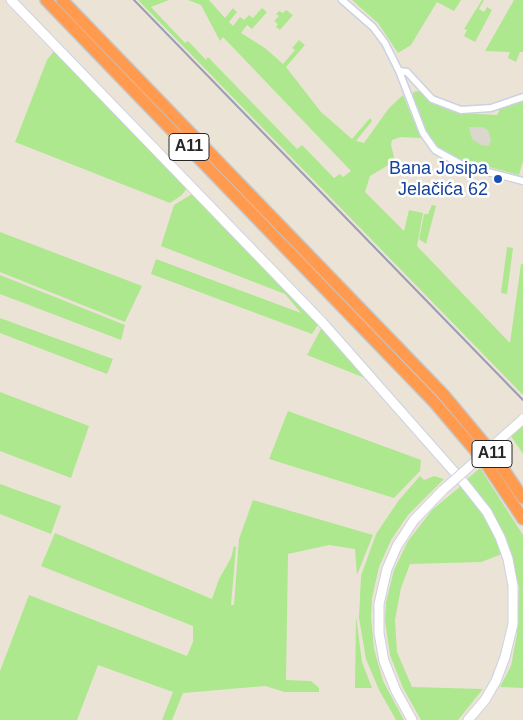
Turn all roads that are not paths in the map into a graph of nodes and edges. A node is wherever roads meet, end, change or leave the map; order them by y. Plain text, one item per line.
1 (11, 0) edge
2 (46, 0) edge
3 (62, 0) edge
4 (342, 0) edge
5 (399, 71) junction
6 (523, 97) edge
7 (523, 181) edge
8 (523, 419) edge
9 (523, 498) edge
10 (523, 519) edge
11 (412, 720) edge
12 (468, 720) edge

1 - 12 street
2 - 10 highway, A11
3 - 9 highway, A11
4 - 5 street
5 - 6 street
5 - 7 street
8 - 11 street, bridge

